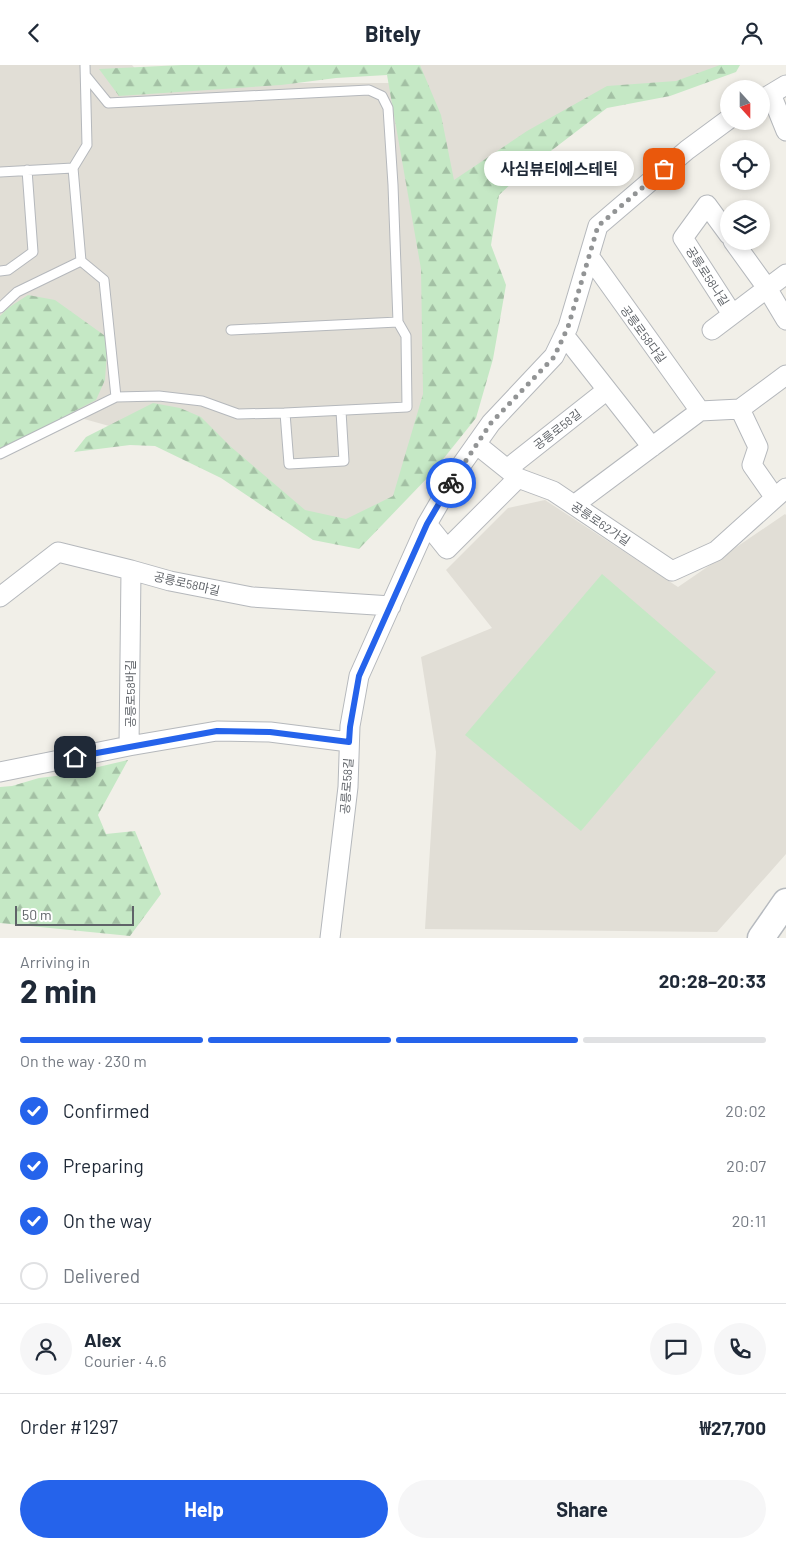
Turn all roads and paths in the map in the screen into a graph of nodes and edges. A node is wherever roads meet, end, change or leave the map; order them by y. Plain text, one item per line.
1 (85, 65) edge
2 (86, 76) junction
3 (773, 93) edge
4 (720, 126) edge
5 (786, 131) edge
6 (73, 168) junction
7 (26, 170) junction
8 (0, 171) edge
9 (720, 222) edge
10 (740, 250) edge
11 (589, 256) junction
12 (81, 261) junction
13 (0, 271) edge
14 (786, 274) edge
15 (767, 288) junction
16 (0, 308) edge
17 (732, 314) junction
18 (786, 320) edge
19 (398, 322) junction
20 (231, 330) dead end
21 (712, 330) dead end
22 (564, 335) junction
23 (786, 375) edge
24 (607, 390) junction
25 (116, 397) junction
26 (740, 409) junction
27 (341, 411) junction
28 (700, 411) junction
29 (285, 413) junction
30 (476, 444) junction
31 (652, 447) junction
32 (0, 454) edge
33 (512, 473) junction
34 (781, 493) edge
35 (574, 505) junction
36 (427, 524) junction
37 (131, 570) junction
38 (0, 597) edge
39 (391, 606) junction
40 (349, 742) junction
41 (129, 746) junction
42 (0, 771) edge
43 (786, 902) edge
44 (330, 938) edge
45 (761, 938) edge

1 - 2 lane
2 - 6 lane
2 - 19 lane
3 - 5 street
4 - 11 street, 공릉로58길
6 - 7 lane
6 - 12 lane
7 - 8 lane
7 - 13 lane
9 - 17 street, 공릉로58나길
10 - 15 street
11 - 22 street, 공릉로58길
11 - 28 street, 공릉로58다길
12 - 16 lane
12 - 25 lane
14 - 15 street, 공릉로58나길
15 - 17 street, 공릉로58나길
15 - 18 street
17 - 21 street, 공릉로58나길
19 - 20 lane
19 - 27 lane
22 - 24 street
22 - 30 street, 공릉로58길
23 - 26 street
24 - 31 street
24 - 33 street, 공릉로58길
25 - 29 lane
25 - 32 lane
26 - 28 street
26 - 34 street
27 - 29 lane
27 - 29 lane
28 - 31 street
30 - 33 street, 공릉로62가길
30 - 36 street, 공릉로58길
31 - 35 street
33 - 35 street, 공릉로62가길
33 - 36 street
34 - 35 street, 공릉로62가길
36 - 39 street, 공릉로58길
37 - 38 street, 공릉로58마길
37 - 39 street, 공릉로58마길
37 - 41 street, 공릉로58바길
39 - 40 street, 공릉로58길
40 - 41 street, 공릉로58바길
40 - 44 street, 공릉로58길
41 - 42 street
43 - 45 main road

